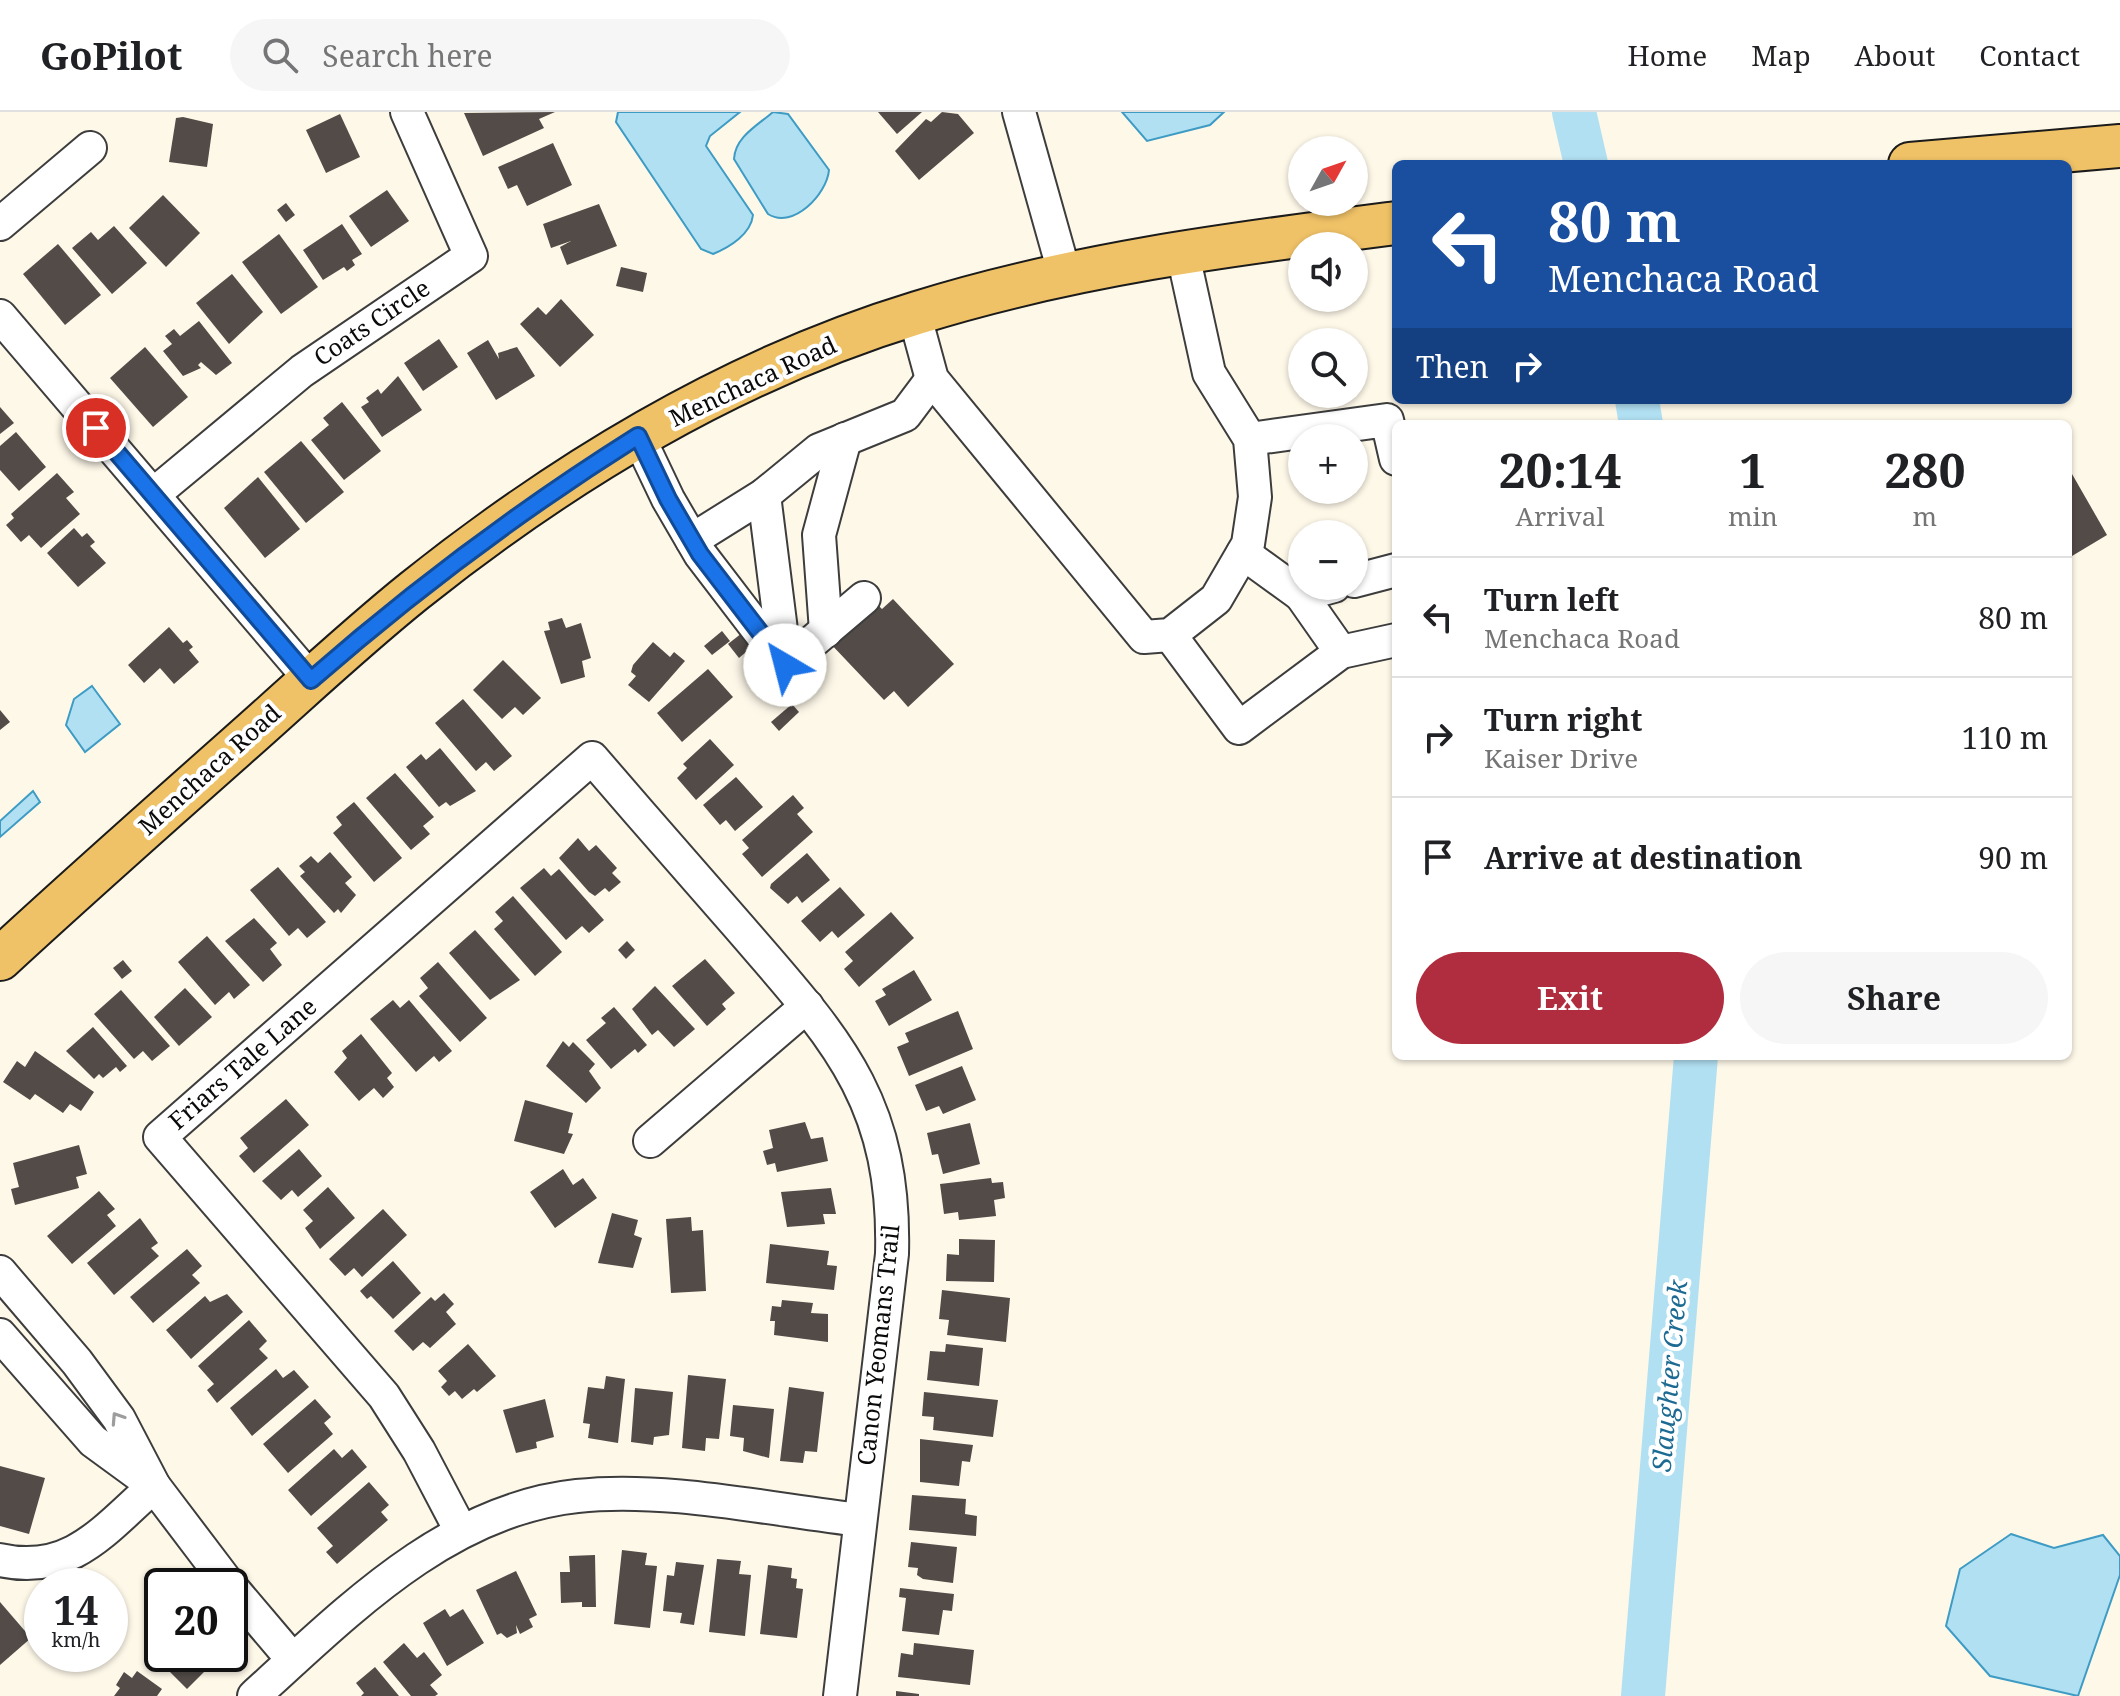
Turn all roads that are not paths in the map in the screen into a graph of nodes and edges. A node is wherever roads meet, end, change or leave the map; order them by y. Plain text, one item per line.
1 (407, 112) edge
2 (1019, 112) edge
3 (2120, 146) edge
4 (90, 148) dead end
5 (1957, 160) edge
6 (0, 224) edge
7 (1392, 224) edge
8 (1182, 250) junction
9 (1064, 272) junction
10 (914, 313) junction
11 (0, 316) edge
12 (932, 379) junction
13 (638, 436) junction
14 (845, 439) junction
15 (1250, 439) junction
16 (1392, 442) edge
17 (154, 494) junction
18 (764, 495) junction
19 (692, 540) junction
20 (1243, 553) junction
21 (1392, 571) edge
22 (1368, 577) edge
23 (1288, 586) edge
24 (864, 598) dead end
25 (1305, 600) edge
26 (826, 631) junction
27 (1170, 635) junction
28 (1392, 641) edge
29 (1341, 652) junction
30 (785, 665) junction
31 (311, 680) junction
32 (592, 758) joint
33 (0, 959) edge
34 (807, 1006) junction
35 (650, 1141) dead end
36 (0, 1272) edge
37 (0, 1335) edge
38 (154, 1486) junction
39 (860, 1520) junction
40 (461, 1531) junction
41 (0, 1560) edge
42 (293, 1660) junction
43 (254, 1696) edge
44 (840, 1696) edge

1 - 17 street, Coats Circle
2 - 9 street
3 - 5 main road
4 - 6 street
7 - 8 main road, Menchaca Road
8 - 9 main road, Menchaca Road
8 - 15 street
9 - 10 main road, Menchaca Road
10 - 12 street
10 - 13 main road, Menchaca Road
11 - 17 street
12 - 14 street
12 - 27 street
13 - 19 street
13 - 31 main road, Menchaca Road
14 - 18 street
14 - 26 street
15 - 16 street
15 - 20 street
17 - 31 street
18 - 19 street
18 - 30 street
19 - 30 street
20 - 23 street
20 - 27 street
21 - 22 street
24 - 26 street
25 - 29 street
26 - 30 street
27 - 29 street
28 - 29 street
31 - 33 main road, Menchaca Road
32 - 34 street, Canon Yeomans Trail
32 - 40 street, Friars Tale Lane
34 - 35 street
34 - 39 street, Canon Yeomans Trail
38 -> 36 street
37 - 38 street
38 - 41 street
38 - 42 street
39 - 40 street
39 - 44 street, Canon Yeomans Trail
40 - 42 street
42 - 43 street

